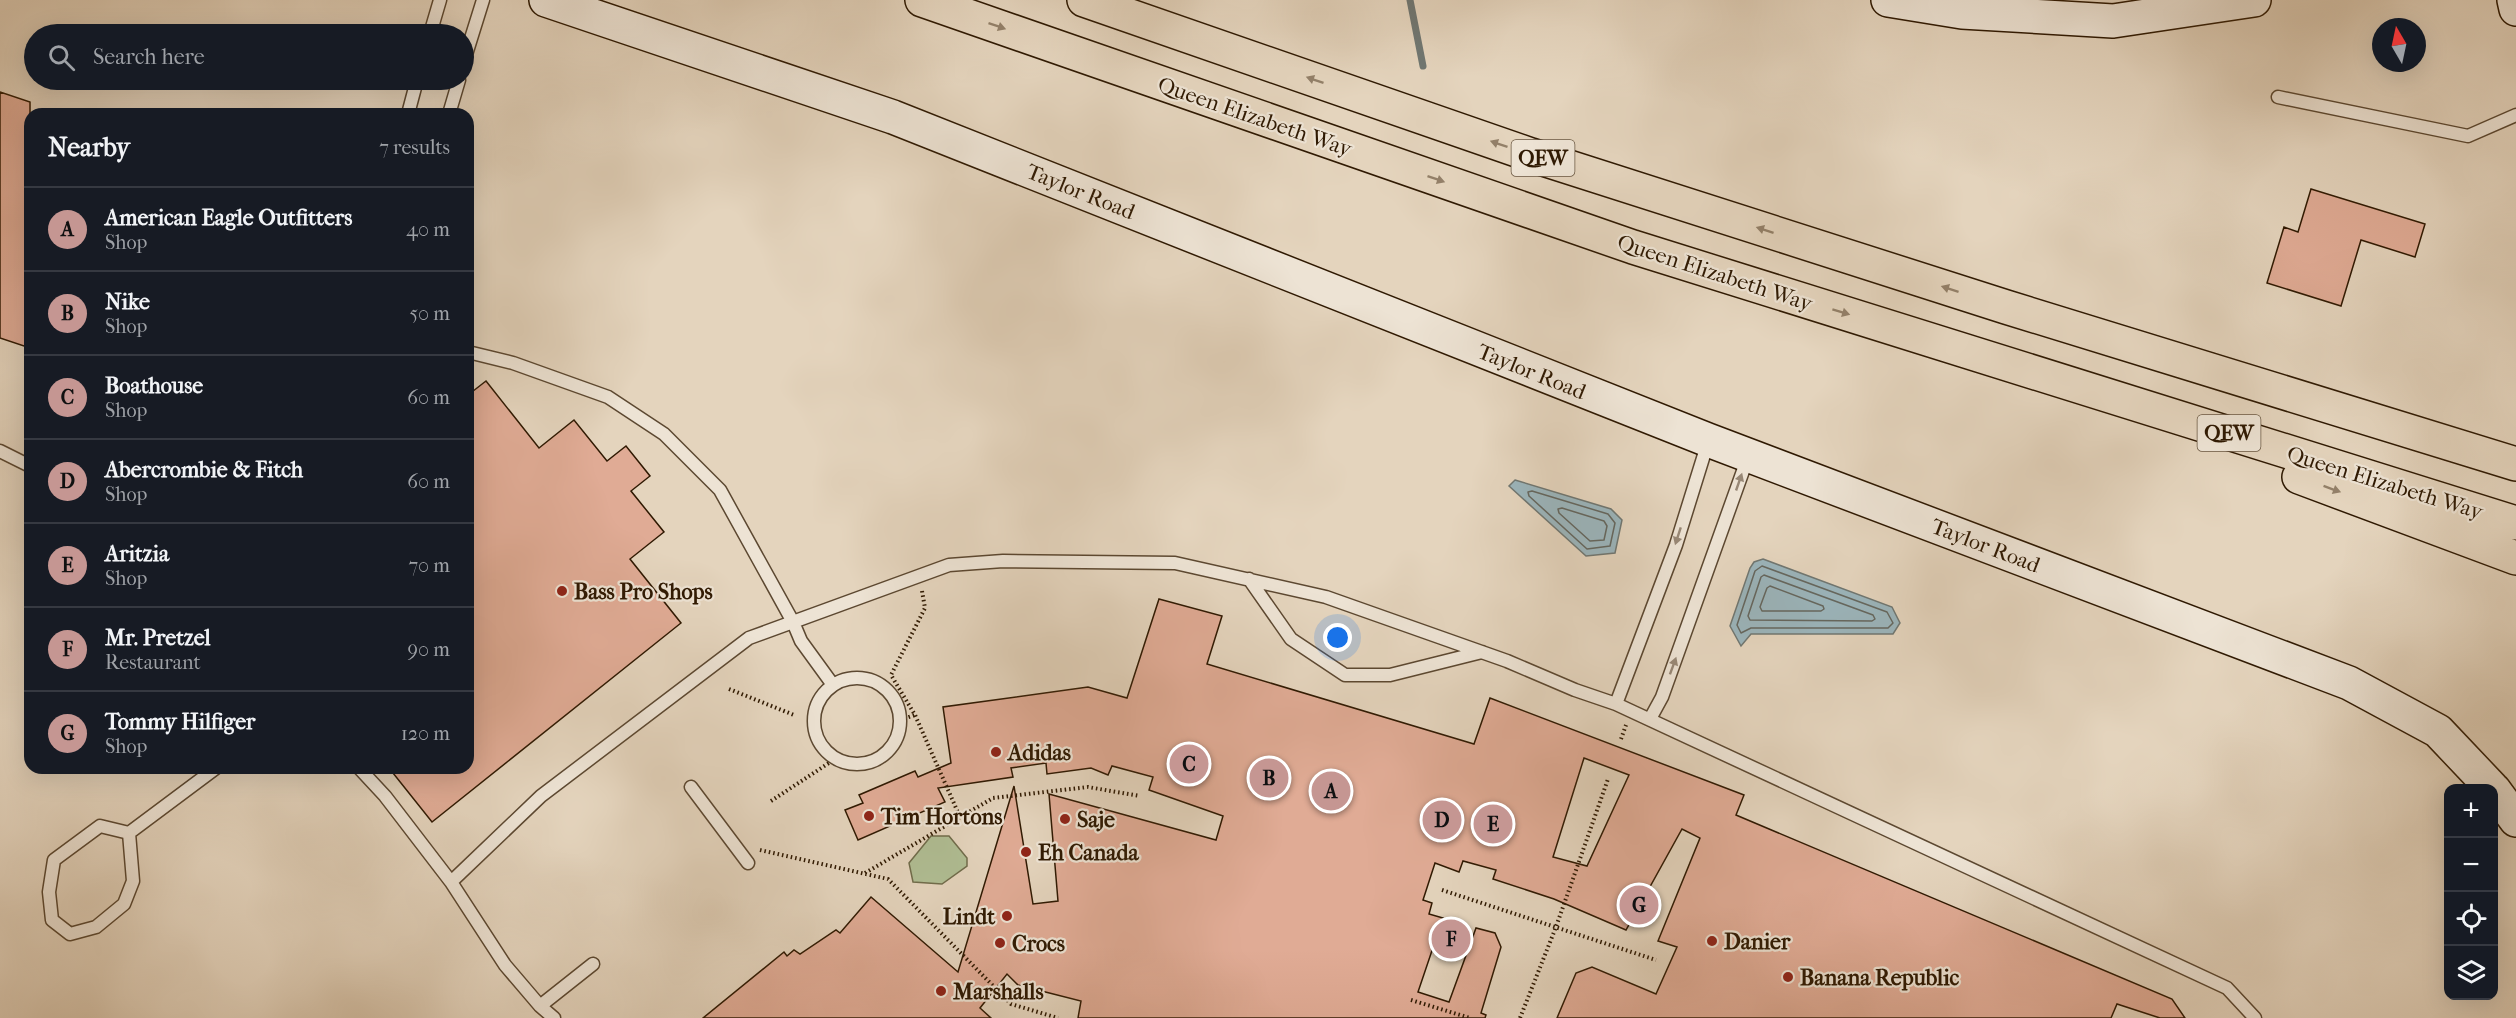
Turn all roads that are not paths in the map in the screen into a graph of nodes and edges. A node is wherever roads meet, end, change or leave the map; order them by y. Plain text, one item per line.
1 (440, 0) edge
2 (483, 0) edge
3 (546, 0) edge
4 (922, 0) edge
5 (1084, 0) edge
6 (1888, 0) edge
7 (2254, 0) edge
8 (2514, 0) edge
9 (2516, 9) edge
10 (433, 24) edge
11 (474, 29) edge
12 (414, 90) edge
13 (456, 90) edge
14 (2278, 97) dead end
15 (410, 108) edge
16 (451, 108) edge
17 (2516, 115) edge
18 (2006, 307) junction
19 (1943, 344) junction
20 (474, 353) edge
21 (1708, 440) junction
22 (2516, 444) edge
23 (0, 451) edge
24 (1749, 455) junction
25 (24, 463) edge
26 (2516, 465) edge
27 (2516, 523) edge
28 (2516, 558) edge
29 (1249, 579) junction
30 (793, 622) junction
31 (1482, 652) junction
32 (833, 685) junction
33 (1616, 704) junction
34 (1650, 719) junction
35 (208, 774) edge
36 (365, 774) edge
37 (2487, 784) edge
38 (691, 787) dead end
39 (2498, 797) edge
40 (2516, 820) edge
41 (129, 833) junction
42 (748, 863) dead end
43 (451, 882) junction
44 (593, 964) dead end
45 (540, 1006) junction
46 (554, 1018) edge
47 (2256, 1018) edge

1 - 10 lane
2 - 11 lane
3 - 21 main road, Taylor Road
4 -> 19 highway, Queen Elizabeth Way / QEW
18 -> 5 highway, QEW
6 - 7 main road
8 - 9 main road
12 - 15 lane
13 - 16 lane
14 - 17 lane
18 - 22 highway
18 - 26 highway, QEW
19 - 27 highway, Queen Elizabeth Way / QEW
19 -> 28 highway
20 - 30 lane
21 - 24 main road, Taylor Road
21 -> 33 lane
23 - 25 lane
34 -> 24 lane
24 - 37 main road, Taylor Road
29 - 30 lane
29 - 31 lane
29 - 31 lane
30 - 32 lane
30 - 43 lane
31 - 33 lane
32 - 32 lane
33 - 34 lane
34 - 47 lane
35 - 41 lane
36 - 43 lane
38 - 42 lane
39 - 40 main road, Taylor Road
41 - 41 lane
43 - 45 lane
44 - 45 lane
45 - 46 lane

